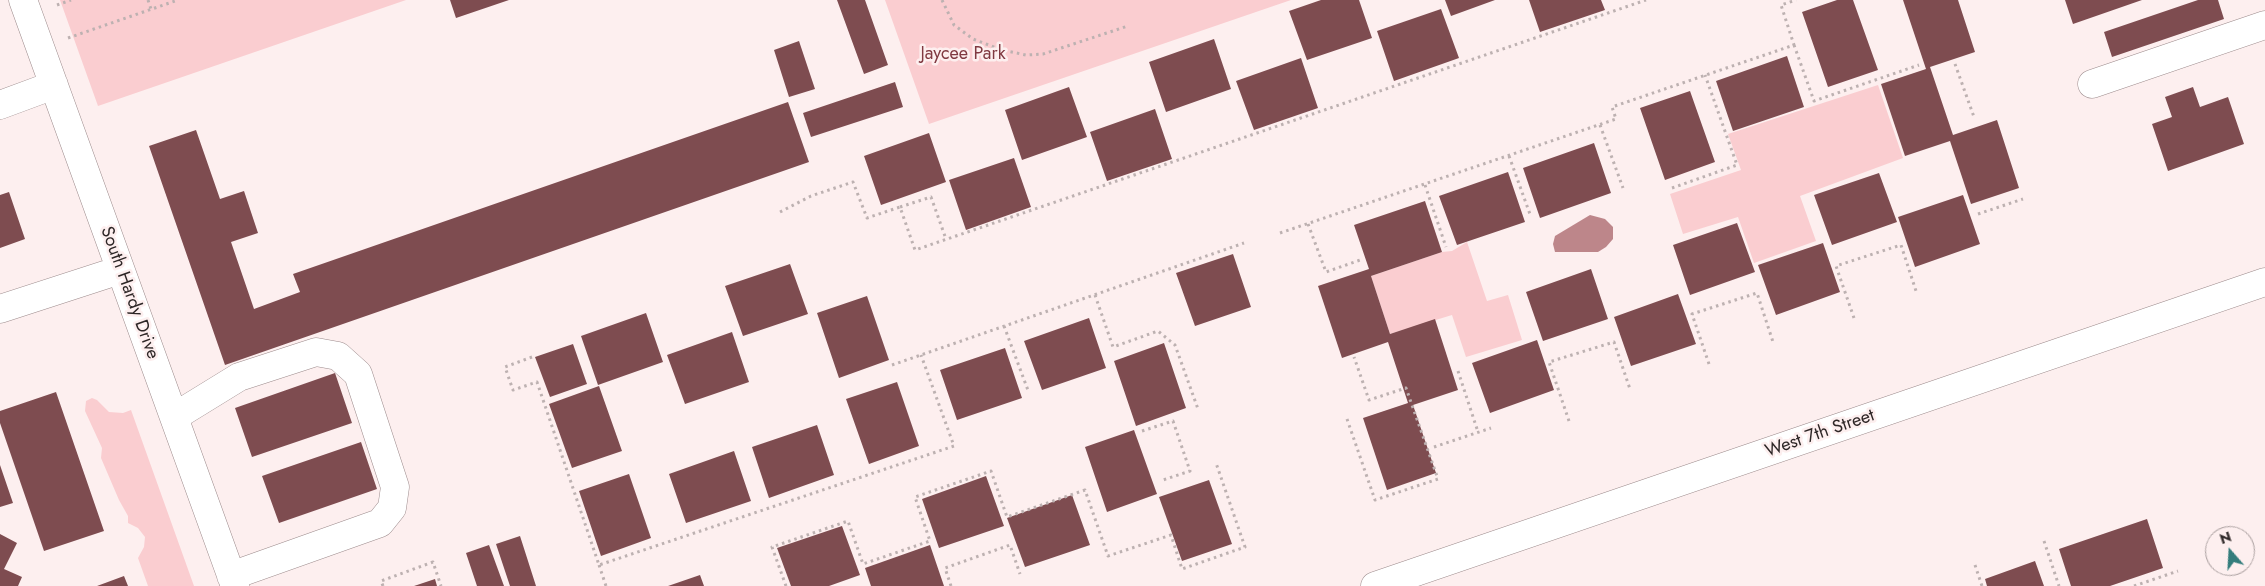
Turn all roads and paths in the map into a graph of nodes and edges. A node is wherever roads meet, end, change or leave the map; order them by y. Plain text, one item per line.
1 (23, 0) edge
2 (71, 0) edge
3 (148, 0) edge
4 (178, 0) edge
5 (942, 0) edge
6 (1646, 0) edge
7 (1796, 0) edge
8 (62, 3) dead end
9 (151, 9) junction
10 (2265, 25) edge
11 (1128, 26) dead end
12 (73, 36) dead end
13 (1794, 45) junction
14 (1955, 64) dead end
15 (1918, 65) dead end
16 (1705, 75) junction
17 (2092, 84) dead end
18 (54, 85) junction
19 (0, 105) edge
20 (1974, 118) dead end
21 (1600, 125) junction
22 (1509, 156) junction
23 (1425, 184) junction
24 (1623, 188) dead end
25 (1672, 188) dead end
26 (2023, 199) dead end
27 (900, 207) junction
28 (780, 212) dead end
29 (1978, 214) dead end
30 (1531, 217) dead end
31 (1308, 224) junction
32 (1280, 233) dead end
33 (946, 240) junction
34 (1244, 243) dead end
35 (1446, 247) dead end
36 (1363, 259) dead end
37 (120, 270) junction
38 (2265, 282) edge
39 (1917, 294) dead end
40 (1095, 295) junction
41 (0, 309) edge
42 (1854, 318) dead end
43 (1004, 326) junction
44 (1773, 342) dead end
45 (921, 355) junction
46 (532, 356) dead end
47 (1354, 357) dead end
48 (1709, 364) dead end
49 (892, 365) dead end
50 (1458, 372) dead end
51 (1630, 389) dead end
52 (1029, 393) dead end
53 (1198, 409) dead end
54 (174, 418) junction
55 (1347, 419) dead end
56 (1569, 421) dead end
57 (1491, 428) dead end
58 (1142, 431) dead end
59 (1478, 432) junction
60 (1434, 447) dead end
61 (1216, 463) dead end
62 (1160, 481) dead end
63 (2044, 541) dead end
64 (599, 565) junction
65 (1975, 565) dead end
66 (2178, 571) dead end
67 (1020, 574) dead end
68 (233, 581) edge
69 (383, 586) edge
70 (441, 586) edge
71 (606, 586) edge
72 (786, 586) edge
73 (951, 586) edge
74 (1375, 586) edge
75 (1982, 586) edge
76 (2059, 586) edge
77 (2134, 586) edge

1 - 18 street, South Hardy Drive
2 - 8 path
3 - 9 path
4 - 9 path
5 - 11 path
6 - 33 path
7 - 13 path
9 - 12 path
10 - 17 street
13 - 15 path
13 - 16 path
14 - 20 path
16 - 21 path
16 - 25 path
18 - 19 street
18 - 37 street, South Hardy Drive
21 - 22 path
21 - 24 path
22 - 23 path
22 - 30 path
23 - 31 path
23 - 35 path
26 - 29 path
27 - 28 path
27 - 33 path
27 - 33 path
31 - 32 path
31 - 36 path
34 - 40 path
37 - 41 street
37 - 54 street, South Hardy Drive
38 - 74 street, West 7th Street
39 - 42 path
40 - 43 path
40 - 53 path
43 - 45 path
43 - 52 path
44 - 48 path
45 - 49 path
45 - 64 path
46 - 64 path
47 - 55 path
50 - 59 path
51 - 56 path
54 - 68 street, South Hardy Drive
54 - 68 street
57 - 59 path
58 - 62 path
59 - 60 path
61 - 72 path
63 - 76 path
64 - 71 path
65 - 75 path
66 - 77 path
67 - 73 path
69 - 70 path

